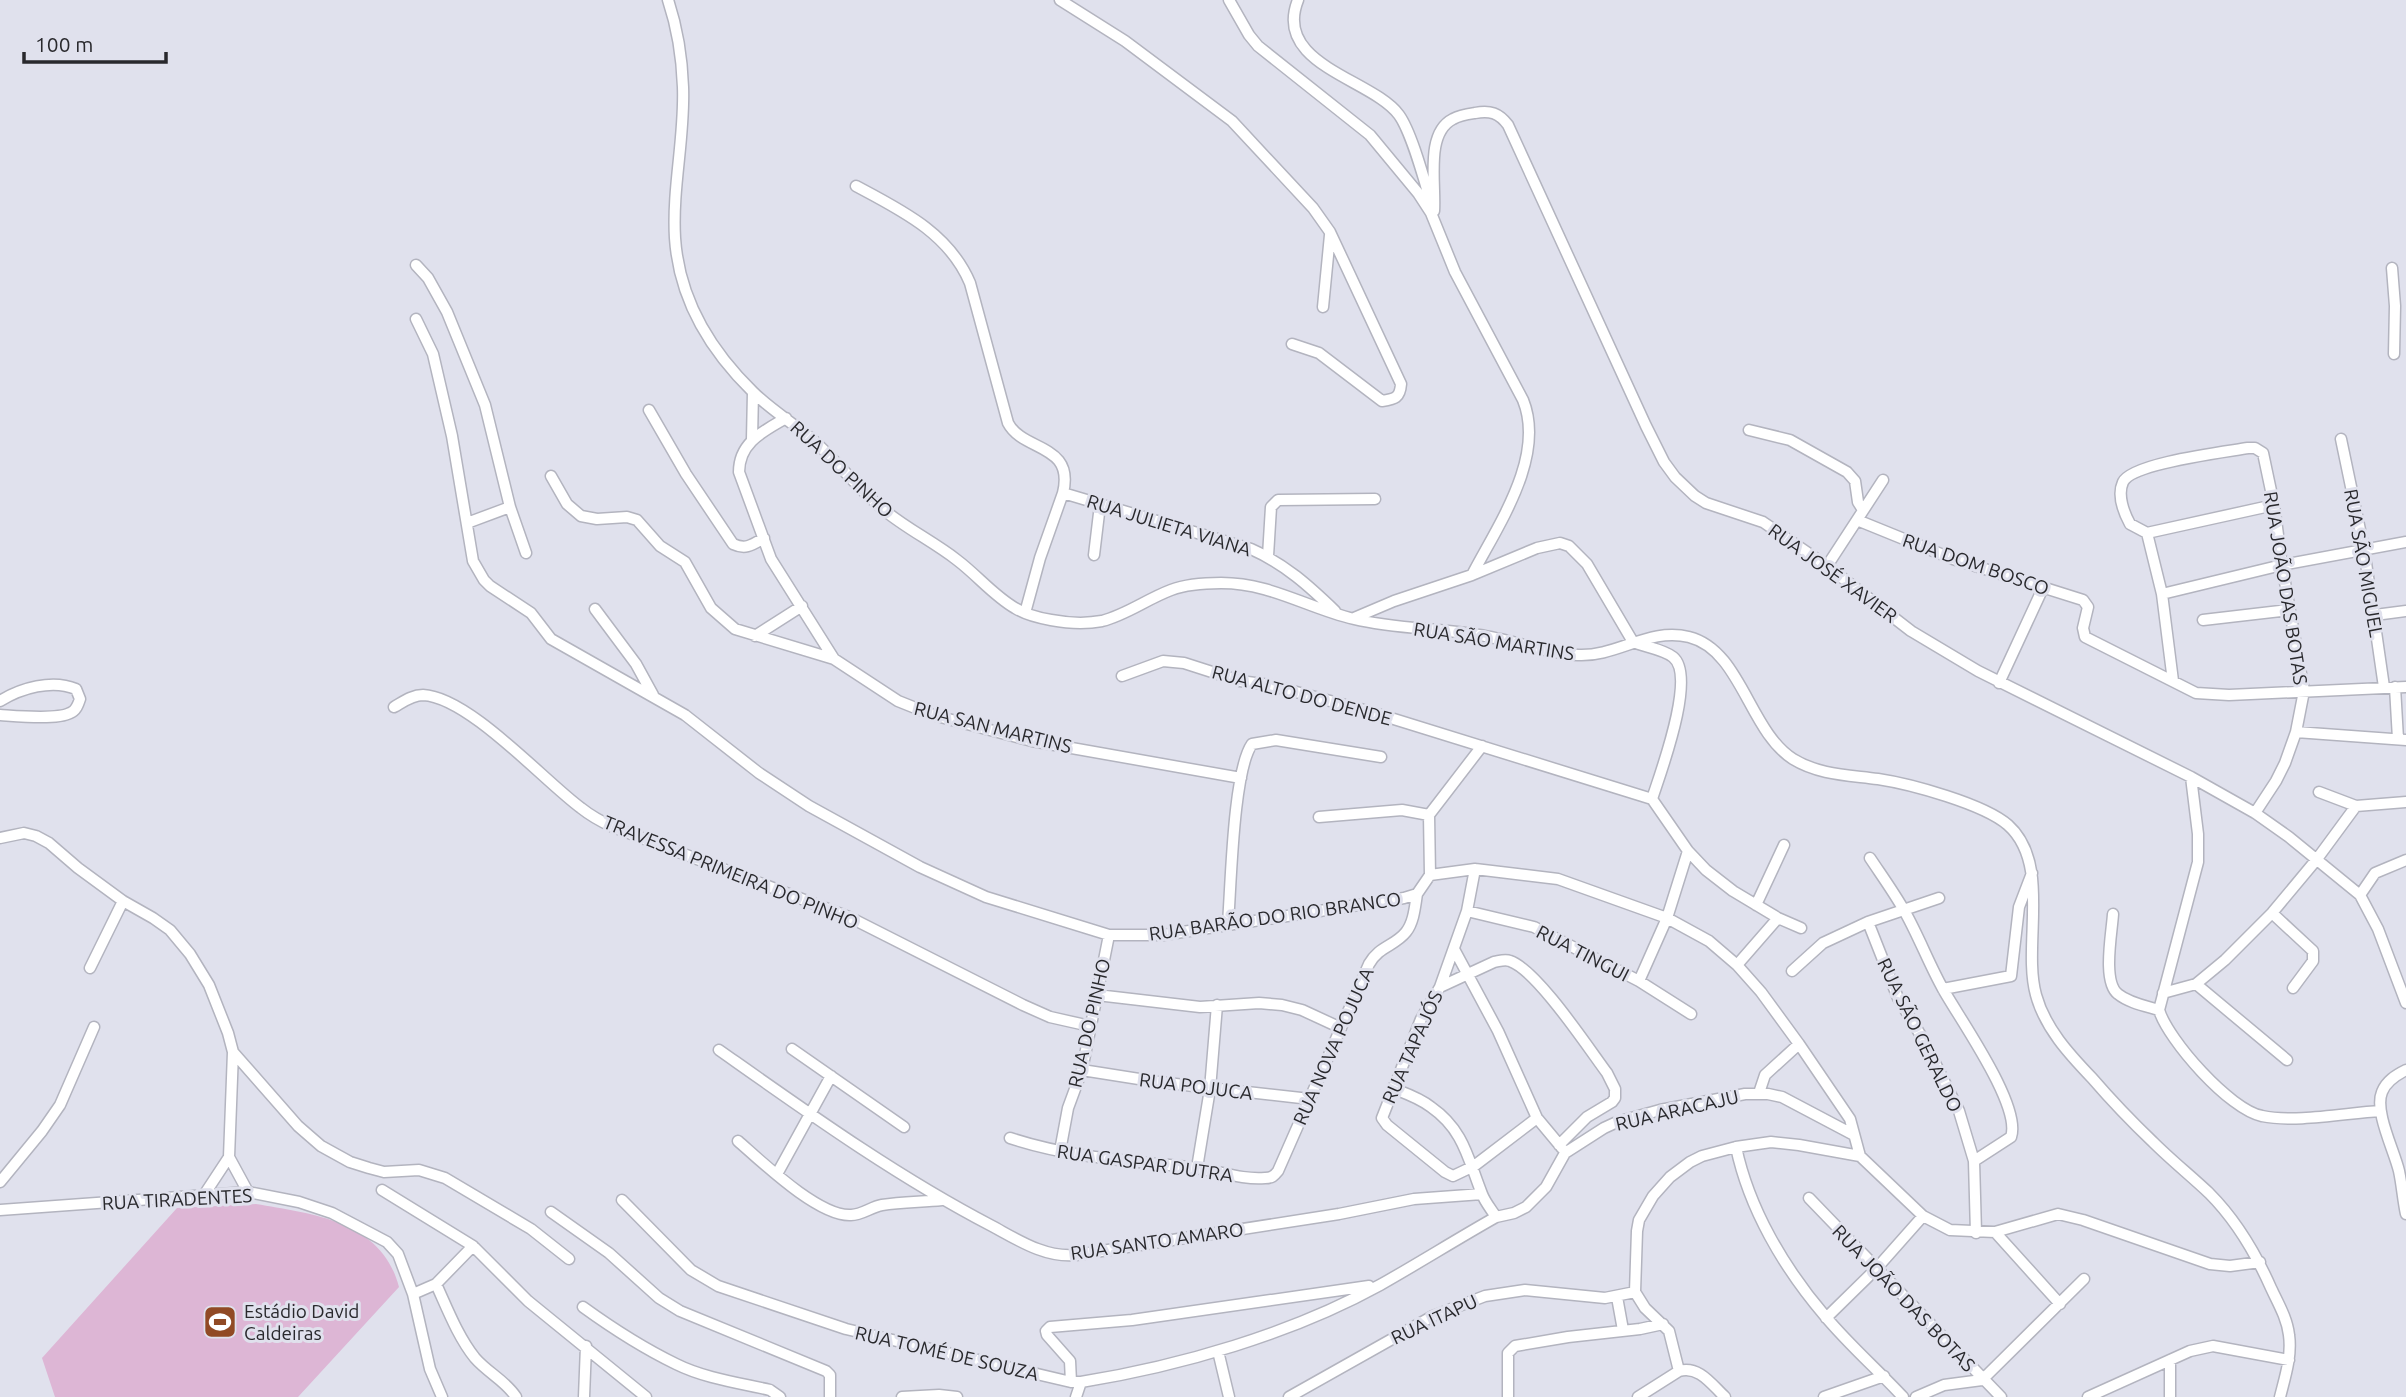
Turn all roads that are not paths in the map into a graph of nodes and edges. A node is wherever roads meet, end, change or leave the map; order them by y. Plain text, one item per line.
1 (668, 0) edge
2 (1060, 0) edge
3 (1229, 0) edge
4 (1298, 0) edge
5 (856, 186) dead end
6 (1434, 216) junction
7 (1330, 233) junction
8 (416, 265) dead end
9 (2392, 268) dead end
10 (2400, 306) edge
11 (1323, 307) dead end
12 (416, 318) dead end
13 (1292, 344) dead end
14 (2394, 354) dead end
15 (752, 392) junction
16 (649, 410) dead end
17 (786, 418) junction
18 (1749, 430) dead end
19 (751, 439) junction
20 (2341, 439) dead end
21 (551, 476) dead end
22 (1883, 480) dead end
23 (1063, 493) junction
24 (1375, 499) dead end
25 (1100, 505) junction
26 (2274, 505) junction
27 (510, 507) junction
28 (1860, 515) junction
29 (467, 523) junction
30 (2148, 537) junction
31 (764, 538) junction
32 (2406, 542) edge
33 (2364, 549) junction
34 (526, 553) dead end
35 (1094, 555) dead end
36 (1268, 556) junction
37 (2282, 565) junction
38 (1827, 566) junction
39 (1472, 575) junction
40 (2043, 588) junction
41 (2162, 594) junction
42 (802, 606) junction
43 (595, 609) dead end
44 (2289, 610) junction
45 (2406, 611) edge
46 (1025, 613) junction
47 (1339, 614) junction
48 (2375, 615) junction
49 (1354, 619) junction
50 (2203, 620) dead end
51 (755, 636) junction
52 (1633, 642) junction
53 (834, 659) junction
54 (1122, 676) dead end
55 (2173, 681) junction
56 (1999, 683) junction
57 (2395, 687) edge
58 (2304, 691) junction
59 (653, 695) junction
60 (0, 701) edge
61 (394, 707) dead end
62 (0, 715) edge
63 (2296, 732) junction
64 (2402, 739) edge
65 (1482, 746) junction
66 (1381, 757) dead end
67 (1241, 778) junction
68 (2191, 778) junction
69 (2319, 792) dead end
70 (1652, 799) junction
71 (2406, 802) edge
72 (2356, 806) junction
73 (2255, 813) junction
74 (1429, 815) junction
75 (1319, 817) dead end
76 (0, 838) edge
77 (1784, 845) dead end
78 (1688, 851) junction
79 (1870, 858) dead end
80 (2317, 859) junction
81 (2406, 860) edge
82 (1475, 869) junction
83 (2032, 872) junction
84 (1430, 875) junction
85 (1417, 894) junction
86 (2360, 895) junction
87 (1939, 898) dead end
88 (122, 901) junction
89 (1756, 905) junction
90 (1904, 910) junction
91 (1467, 911) junction
92 (2273, 913) junction
93 (2113, 914) dead end
94 (1667, 918) junction
95 (1778, 918) junction
96 (1868, 922) junction
97 (1228, 923) junction
98 (1801, 928) dead end
99 (1109, 935) junction
100 (1454, 949) junction
101 (1737, 965) junction
102 (90, 968) dead end
103 (1792, 971) dead end
104 (1469, 974) junction
105 (1639, 981) junction
106 (2196, 984) junction
107 (1440, 987) junction
108 (2293, 988) dead end
109 (1943, 989) junction
110 (2163, 993) junction
111 (1097, 995) junction
112 (2406, 1003) edge
113 (1217, 1005) junction
114 (2159, 1010) junction
115 (1691, 1014) dead end
116 (1090, 1026) junction
117 (94, 1027) dead end
118 (1341, 1028) junction
119 (1799, 1044) junction
120 (792, 1049) dead end
121 (719, 1050) dead end
122 (233, 1052) junction
123 (2287, 1060) dead end
124 (1082, 1070) junction
125 (2406, 1070) edge
126 (831, 1076) junction
127 (1392, 1087) junction
128 (1210, 1089) junction
129 (1759, 1093) junction
130 (1310, 1099) junction
131 (2380, 1111) junction
132 (811, 1115) junction
133 (1537, 1118) junction
134 (904, 1127) dead end
135 (1854, 1135) junction
136 (1010, 1138) dead end
137 (738, 1141) dead end
138 (1736, 1147) junction
139 (1562, 1149) junction
140 (1060, 1151) junction
141 (1860, 1156) junction
142 (229, 1157) junction
143 (1974, 1161) junction
144 (1474, 1166) junction
145 (1198, 1168) junction
146 (1278, 1171) joint
147 (777, 1174) junction
148 (0, 1182) edge
149 (382, 1190) dead end
150 (248, 1192) junction
151 (204, 1195) junction
152 (1482, 1195) junction
153 (1809, 1198) dead end
154 (622, 1200) dead end
155 (942, 1200) junction
156 (0, 1210) edge
157 (551, 1212) dead end
158 (2406, 1214) edge
159 (1923, 1216) junction
160 (1496, 1217) junction
161 (1995, 1232) junction
162 (1976, 1233) junction
163 (473, 1246) junction
164 (569, 1259) dead end
165 (2260, 1262) junction
166 (1875, 1269) junction
167 (2084, 1279) dead end
168 (436, 1284) junction
169 (1379, 1285) junction
170 (1635, 1292) junction
171 (413, 1294) junction
172 (1617, 1297) junction
173 (2060, 1304) junction
174 (583, 1307) dead end
175 (1826, 1318) junction
176 (1662, 1324) junction
177 (1623, 1330) junction
178 (586, 1346) junction
179 (1218, 1351) junction
180 (2170, 1360) junction
181 (2289, 1360) junction
182 (1679, 1371) junction
183 (1884, 1376) junction
184 (1982, 1380) junction
185 (1076, 1382) junction
186 (442, 1397) edge
187 (516, 1397) edge
188 (584, 1397) edge
189 (644, 1397) edge
190 (780, 1397) edge
191 (830, 1397) edge
192 (902, 1397) edge
193 (957, 1397) edge
194 (1076, 1397) edge
195 (1229, 1397) edge
196 (1289, 1397) edge
197 (1508, 1397) edge
198 (1638, 1397) edge
199 (1725, 1397) edge
200 (1824, 1397) edge
201 (1903, 1397) edge
202 (1916, 1397) edge
203 (2001, 1397) edge
204 (2088, 1397) edge
205 (2170, 1397) edge
206 (2280, 1397) edge

1 - 15 street, RUA DO PINHO
2 - 7 street
3 - 6 street
4 - 6 street
5 - 23 street
6 - 38 street, RUA JOSÉ XAVIER
6 - 39 street
7 - 11 street
7 - 13 street
8 - 27 street
9 - 10 street
10 - 14 street
12 - 29 street, RUA BARÃO DO RIO BRANCO
15 - 17 street, RUA DO PINHO
15 - 19 street, RUA SAN MARTINS
16 - 31 street
17 - 19 street
17 - 46 street, RUA DO PINHO
18 - 28 street
19 - 31 street, RUA SAN MARTINS
20 - 33 street, RUA SÃO MIGUEL
21 - 51 street
22 - 28 street
23 - 25 street, RUA JULIETA VIANA
23 - 46 street, RUA JULIETA VIANA
24 - 36 street
25 - 35 street
25 - 36 street, RUA JULIETA VIANA
26 - 30 street
26 - 30 street, RUA JOÃO DAS BOTAS
26 - 37 street, RUA JOÃO DAS BOTAS
27 - 29 street
27 - 34 street
28 - 38 street
28 - 40 street, RUA DOM BOSCO
29 - 59 street, RUA BARÃO DO RIO BRANCO
30 - 41 street
31 - 42 street, RUA SAN MARTINS
32 - 33 street
33 - 37 street
33 - 48 street, RUA SÃO MIGUEL
36 - 47 street, RUA JULIETA VIANA
37 - 41 street
37 - 44 street, RUA JOÃO DAS BOTAS
38 - 56 street, RUA JOSÉ XAVIER
39 - 49 street, RUA SÃO MARTINS
39 - 52 street, RUA SÃO MARTINS
40 - 55 street, RUA DOM BOSCO
40 - 56 street
41 - 55 street
42 - 51 street
42 - 53 street, RUA SAN MARTINS
43 - 59 street
44 - 50 street
44 - 58 street, RUA JOÃO DAS BOTAS
45 - 48 street
46 - 47 street, RUA DO PINHO
47 - 49 street, RUA DO PINHO
48 - 57 street, RUA SÃO MIGUEL
49 - 52 street, RUA SÃO MARTINS
51 - 53 street
52 - 70 street
52 - 83 street, RUA SÃO MARTINS
53 - 67 street, RUA SAN MARTINS
54 - 65 street, RUA ALTO DO DENDE
55 - 58 street
56 - 68 street, RUA JOSÉ XAVIER
57 - 58 street
57 - 64 street, RUA SÃO MIGUEL
58 - 63 street, RUA JOÃO DAS BOTAS
59 - 99 street, RUA BARÃO DO RIO BRANCO
60 - 62 street
61 - 116 street, TRAVESSA PRIMEIRA DO PINHO
63 - 64 street
63 - 73 street, RUA JOÃO DAS BOTAS
65 - 70 street, RUA ALTO DO DENDE
65 - 74 street
66 - 67 street
67 - 97 street
68 - 73 street, RUA JOSÉ XAVIER
68 - 110 street
69 - 72 street
70 - 78 street
71 - 72 street
72 - 80 street
73 - 80 street, RUA JOSÉ XAVIER
74 - 75 street
74 - 84 street
76 - 88 street
77 - 89 street
78 - 89 street
78 - 94 street
79 - 90 street
80 - 86 street, RUA JOSÉ XAVIER
80 - 92 street
81 - 86 street
82 - 84 street
82 - 91 street, RUA TAPAJÓS
82 - 94 street
83 - 109 street
83 - 165 street, RUA SÃO MARTINS
84 - 85 street, RUA BARÃO DO RIO BRANCO
85 - 97 street, RUA BARÃO DO RIO BRANCO
85 - 118 street, RUA NOVA POJUCA
86 - 112 street, RUA JOSÉ XAVIER
87 - 90 street
88 - 102 street
88 - 122 street
89 - 95 street
90 - 96 street
90 - 109 street
91 - 100 street, RUA TAPAJÓS
91 - 105 street, RUA TINGUI
92 - 106 street
92 - 108 street
93 - 114 street
94 - 101 street
94 - 105 street
95 - 98 street
95 - 101 street
96 - 103 street
96 - 143 street, RUA SÃO GERALDO
97 - 99 street, RUA BARÃO DO RIO BRANCO
99 - 111 street, RUA DO PINHO
100 - 104 street
100 - 107 street, RUA TAPAJÓS
101 - 119 street
104 - 107 street
104 - 133 street
104 - 139 street
105 - 115 street, RUA TINGUI
106 - 110 street
106 - 123 street
107 - 127 street, RUA TAPAJÓS
109 - 143 street
110 - 114 street
111 - 113 street
111 - 116 street, RUA DO PINHO
113 - 118 street
113 - 128 street
114 - 131 street
116 - 124 street, RUA DO PINHO
117 - 148 street
118 - 130 street, RUA NOVA POJUCA
119 - 129 street
119 - 135 street
120 - 126 street
121 - 132 street, RUA SANTO AMARO
122 - 142 street
122 - 164 street
124 - 128 street, RUA POJUCA
124 - 140 street, RUA DO PINHO
125 - 131 street
126 - 132 street
126 - 134 street
127 - 144 street
127 - 144 street, RUA TAPAJÓS
128 - 130 street, RUA POJUCA
128 - 145 street
129 - 135 street, RUA ARACAJU
129 - 139 street, RUA ARACAJU
130 - 146 street, RUA NOVA POJUCA
131 - 158 street
132 - 147 street
132 - 155 street, RUA SANTO AMARO
133 - 139 street
133 - 144 street
135 - 141 street
136 - 140 street, RUA GASPAR DUTRA
137 - 147 street
138 - 141 street
138 - 170 street
138 - 175 street
139 - 160 street, RUA ARACAJU
140 - 145 street, RUA GASPAR DUTRA
141 - 159 street
142 - 150 street
142 - 151 street
143 - 162 street, RUA SÃO GERALDO
144 - 152 street
145 - 146 street, RUA GASPAR DUTRA
147 - 155 street
149 - 163 street
150 - 151 street, RUA TIRADENTES
150 - 171 street, RUA TIRADENTES
151 - 156 street, RUA TIRADENTES
152 - 155 street, RUA SANTO AMARO
152 - 160 street
153 - 166 street, RUA JOÃO DAS BOTAS
154 - 185 street, RUA TOMÉ DE SOUZA
157 - 191 street
159 - 162 street
159 - 166 street
160 - 169 street, RUA ARACAJU
161 - 162 street
161 - 165 street
161 - 173 street
163 - 168 street
163 - 178 street
165 - 181 street, RUA SÃO MARTINS
166 - 175 street
166 - 184 street, RUA JOÃO DAS BOTAS
167 - 173 street
168 - 171 street
168 - 187 street
169 - 179 street, RUA TOMÉ DE SOUZA
169 - 185 street
170 - 172 street, RUA ITAPU
170 - 176 street
171 - 186 street, RUA TIRADENTES
172 - 177 street
172 - 196 street, RUA ITAPU
173 - 184 street
174 - 190 street
175 - 183 street
176 - 177 street
176 - 182 street
177 - 197 street
178 - 188 street
178 - 189 street
179 - 185 street, RUA TOMÉ DE SOUZA
179 - 195 street
180 - 181 street
180 - 204 street
180 - 205 street
181 - 206 street, RUA SÃO MARTINS
182 - 198 street
182 - 199 street
183 - 200 street
183 - 201 street
184 - 202 street
184 - 203 street, RUA JOÃO DAS BOTAS
185 - 194 street
192 - 193 street

